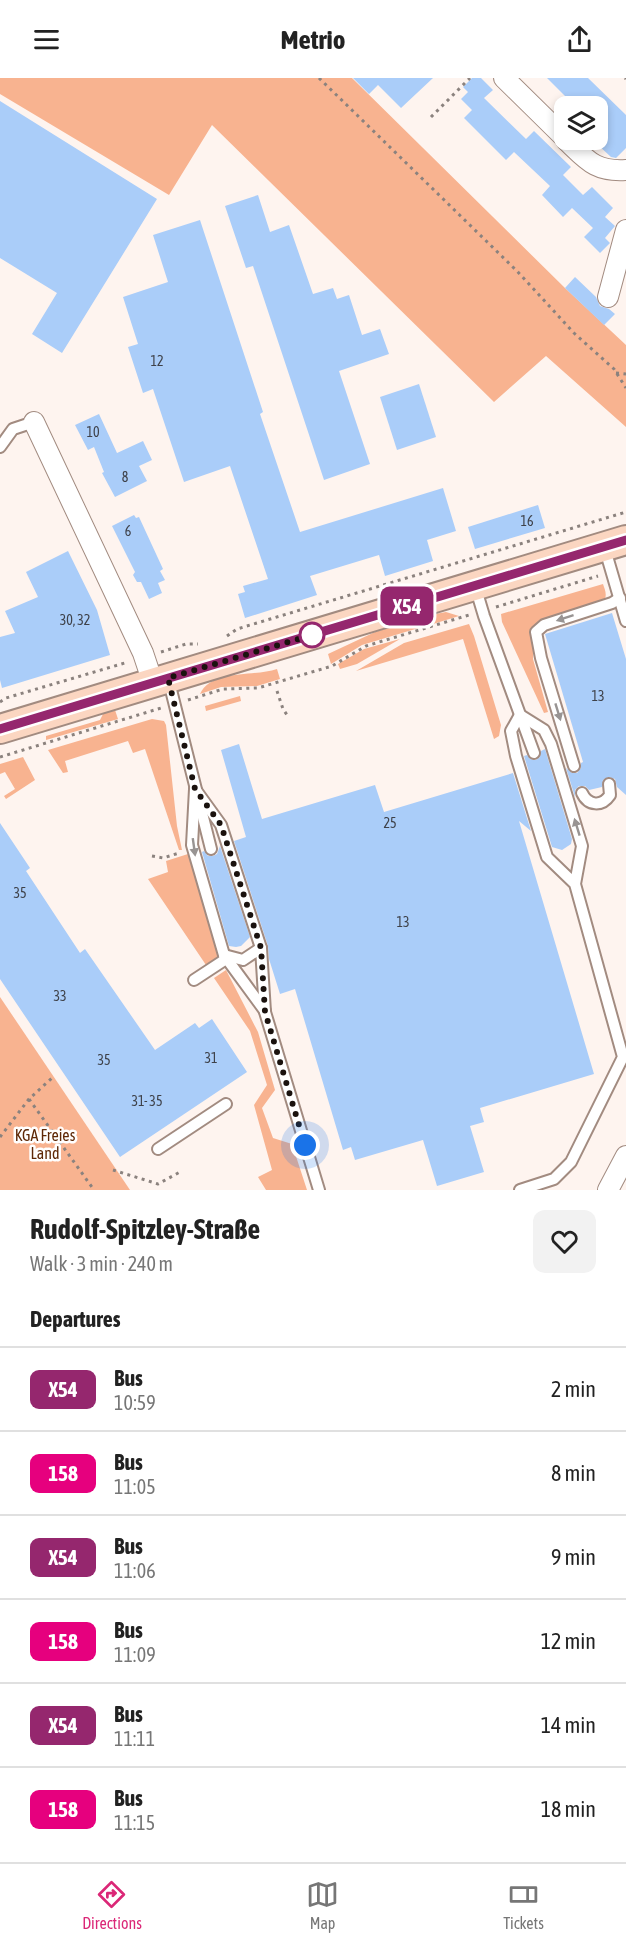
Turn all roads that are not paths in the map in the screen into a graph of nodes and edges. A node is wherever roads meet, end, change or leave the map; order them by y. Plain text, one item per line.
1 (504, 78) edge
2 (554, 127) edge
3 (578, 150) edge
4 (626, 170) edge
5 (626, 230) edge
6 (608, 297) dead end
7 (34, 422) joint
8 (0, 447) edge
9 (614, 560) edge
10 (475, 585) junction
11 (626, 585) edge
12 (620, 598) junction
13 (622, 620) edge
14 (155, 682) junction
15 (520, 715) junction
16 (0, 729) edge
17 (534, 753) dead end
18 (574, 766) dead end
19 (609, 784) dead end
20 (195, 789) junction
21 (582, 793) dead end
22 (211, 849) dead end
23 (575, 884) junction
24 (261, 948) junction
25 (225, 957) junction
26 (194, 980) dead end
27 (265, 1012) junction
28 (226, 1104) dead end
29 (158, 1149) dead end
30 (626, 1156) edge
31 (319, 1190) edge
32 (520, 1190) edge
33 (608, 1190) edge

1 - 2 street
3 - 4 street
5 - 6 street
7 - 8 lane
7 - 14 street
9 - 10 main road
9 - 11 lane
9 - 12 lane
10 - 14 main road
10 - 15 lane
12 - 13 lane
12 -> 18 lane
14 - 16 main road
14 - 20 lane
15 - 17 lane
15 - 23 lane
23 -> 15 lane
19 - 21 lane
20 - 22 lane
20 - 24 lane
20 -> 25 lane
23 - 32 lane
24 - 25 lane
24 - 27 lane
25 - 26 lane
25 - 27 lane
27 - 31 lane
28 - 29 lane
30 - 33 street

